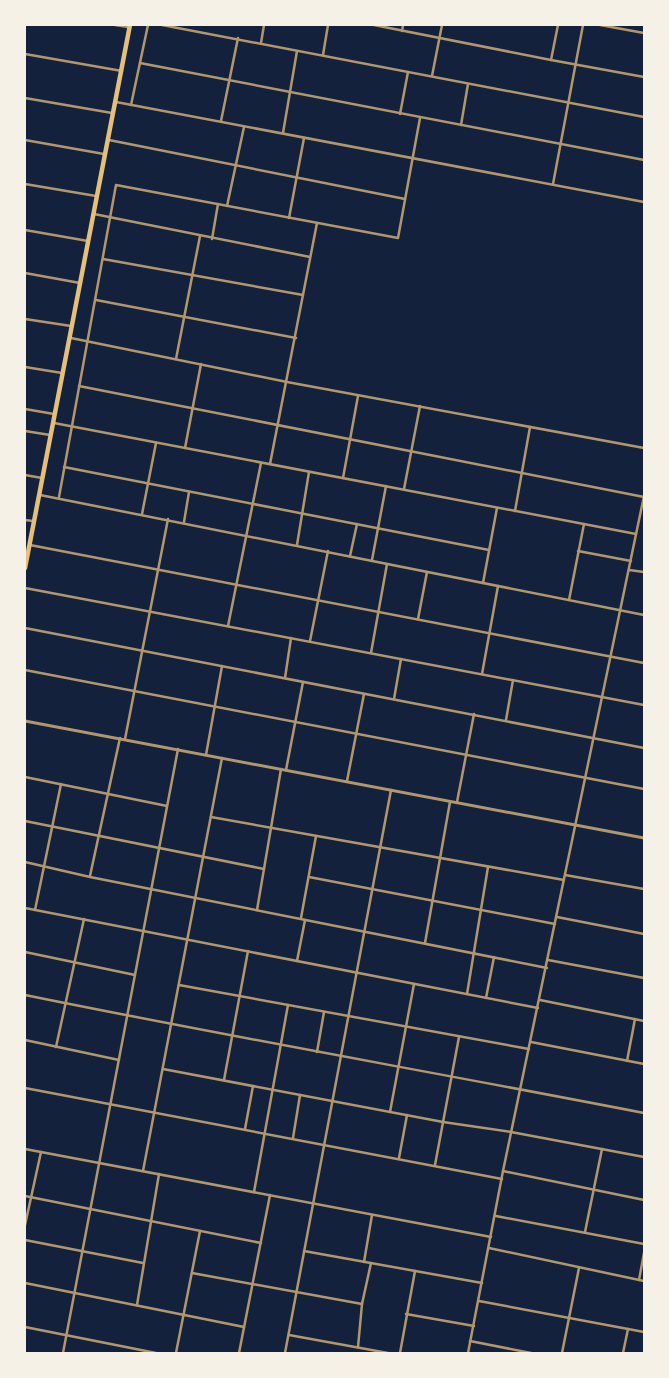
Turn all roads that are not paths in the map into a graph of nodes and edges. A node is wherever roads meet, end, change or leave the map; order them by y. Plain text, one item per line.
1 (115, 25) edge
2 (148, 25) edge
3 (162, 25) edge
4 (264, 25) edge
5 (328, 25) edge
6 (374, 25) edge
7 (403, 25) edge
8 (442, 25) edge
9 (558, 25) edge
10 (583, 25) edge
11 (600, 25) edge
12 (130, 26) edge
13 (402, 31) junction
14 (644, 33) edge
15 (238, 38) junction
16 (440, 38) junction
17 (261, 43) junction
18 (297, 50) junction
19 (25, 54) edge
20 (323, 55) junction
21 (551, 60) junction
22 (140, 63) junction
23 (576, 65) junction
24 (122, 71) junction
25 (408, 72) junction
26 (432, 76) junction
27 (644, 77) edge
28 (229, 81) junction
29 (468, 84) junction
30 (290, 93) junction
31 (25, 98) edge
32 (116, 102) junction
33 (569, 102) junction
34 (131, 105) junction
35 (113, 113) junction
36 (400, 114) junction
37 (644, 117) edge
38 (420, 118) junction
39 (221, 121) junction
40 (461, 125) junction
41 (244, 126) junction
42 (283, 133) junction
43 (304, 138) junction
44 (25, 140) edge
45 (107, 140) junction
46 (561, 144) junction
47 (104, 154) junction
48 (413, 157) junction
49 (644, 160) edge
50 (235, 166) junction
51 (296, 178) junction
52 (25, 184) edge
53 (553, 184) junction
54 (96, 196) junction
55 (405, 199) junction
56 (644, 202) edge
57 (218, 204) junction
58 (227, 206) junction
59 (93, 214) junction
60 (110, 217) junction
61 (289, 218) junction
62 (317, 223) junction
63 (25, 230) edge
64 (200, 236) junction
65 (212, 238) junction
66 (88, 241) junction
67 (310, 257) junction
68 (103, 259) junction
69 (25, 273) edge
70 (193, 275) junction
71 (80, 283) junction
72 (303, 295) junction
73 (95, 300) junction
74 (185, 317) junction
75 (25, 319) edge
76 (71, 326) junction
77 (69, 338) junction
78 (296, 338) junction
79 (87, 342) junction
80 (176, 360) junction
81 (201, 364) junction
82 (25, 367) edge
83 (62, 373) junction
84 (287, 382) junction
85 (79, 386) junction
86 (358, 395) junction
87 (420, 406) junction
88 (25, 409) edge
89 (192, 409) junction
90 (56, 414) junction
91 (54, 423) junction
92 (278, 424) junction
93 (72, 426) junction
94 (530, 427) junction
95 (25, 431) edge
96 (52, 436) junction
97 (350, 438) junction
98 (156, 443) junction
99 (185, 448) junction
100 (644, 448) edge
101 (412, 450) junction
102 (261, 462) junction
103 (270, 464) junction
104 (64, 467) junction
105 (309, 472) junction
106 (522, 472) junction
107 (25, 475) edge
108 (43, 478) junction
109 (343, 478) junction
110 (148, 484) junction
111 (386, 486) junction
112 (404, 489) junction
113 (189, 492) junction
114 (40, 495) junction
115 (644, 496) edge
116 (59, 497) junction
117 (253, 504) junction
118 (497, 508) junction
119 (515, 511) junction
120 (302, 512) junction
121 (142, 514) junction
122 (168, 519) junction
123 (25, 520) edge
124 (34, 522) junction
125 (184, 522) junction
126 (357, 524) junction
127 (584, 524) junction
128 (379, 529) junction
129 (636, 534) junction
130 (247, 535) junction
131 (30, 545) junction
132 (297, 545) junction
133 (489, 550) junction
134 (328, 551) junction
135 (578, 551) junction
136 (350, 556) junction
137 (372, 560) junction
138 (631, 561) junction
139 (26, 562) edge
140 (387, 563) junction
141 (25, 568) edge
142 (157, 569) junction
143 (629, 570) junction
144 (427, 571) junction
145 (644, 572) edge
146 (483, 583) junction
147 (237, 584) junction
148 (498, 586) junction
149 (25, 588) edge
150 (317, 600) junction
151 (569, 600) junction
152 (620, 610) junction
153 (148, 611) junction
154 (378, 612) junction
155 (644, 615) edge
156 (418, 620) junction
157 (228, 626) junction
158 (25, 628) edge
159 (490, 633) junction
160 (292, 638) junction
161 (310, 642) junction
162 (141, 650) junction
163 (371, 653) junction
164 (610, 657) junction
165 (400, 659) junction
166 (644, 663) edge
167 (222, 666) junction
168 (25, 670) edge
169 (482, 674) junction
170 (285, 678) junction
171 (513, 680) junction
172 (303, 682) junction
173 (134, 690) junction
174 (364, 694) junction
175 (602, 697) junction
176 (394, 698) junction
177 (644, 705) edge
178 (215, 706) junction
179 (474, 714) junction
180 (506, 720) junction
181 (25, 721) edge
182 (295, 722) junction
183 (356, 733) junction
184 (593, 738) junction
185 (122, 739) junction
186 (644, 748) edge
187 (178, 749) junction
188 (206, 755) junction
189 (466, 755) junction
190 (222, 758) junction
191 (284, 770) junction
192 (25, 776) edge
193 (585, 778) junction
194 (347, 781) junction
195 (61, 784) junction
196 (644, 789) edge
197 (391, 790) junction
198 (108, 794) junction
199 (450, 801) junction
200 (457, 802) junction
201 (167, 806) junction
202 (211, 817) junction
203 (25, 822) edge
204 (575, 824) junction
205 (52, 827) junction
206 (271, 828) junction
207 (99, 836) junction
208 (316, 836) junction
209 (644, 838) edge
210 (159, 848) junction
211 (380, 848) junction
212 (204, 857) junction
213 (441, 857) junction
214 (25, 862) edge
215 (43, 866) junction
216 (488, 867) junction
217 (264, 869) junction
218 (565, 875) junction
219 (90, 877) junction
220 (309, 877) junction
221 (564, 880) junction
222 (151, 889) junction
223 (372, 889) junction
224 (644, 889) edge
225 (196, 898) junction
226 (434, 901) junction
227 (25, 908) edge
228 (35, 910) junction
229 (257, 910) junction
230 (481, 910) junction
231 (557, 917) junction
232 (84, 919) junction
233 (301, 919) junction
234 (306, 920) junction
235 (555, 924) junction
236 (364, 930) junction
237 (143, 931) junction
238 (644, 934) edge
239 (188, 940) junction
240 (425, 943) junction
241 (248, 951) junction
242 (25, 952) edge
243 (475, 953) junction
244 (494, 957) junction
245 (548, 960) junction
246 (297, 961) junction
247 (75, 962) junction
248 (547, 968) junction
249 (356, 972) junction
250 (135, 975) junction
251 (644, 978) edge
252 (414, 984) junction
253 (179, 985) junction
254 (25, 994) edge
255 (467, 994) junction
256 (240, 996) junction
257 (486, 998) junction
258 (540, 1000) junction
259 (66, 1003) junction
260 (288, 1005) junction
261 (538, 1008) junction
262 (324, 1012) junction
263 (127, 1016) junction
264 (348, 1016) junction
265 (635, 1019) junction
266 (644, 1021) edge
267 (171, 1025) junction
268 (406, 1027) junction
269 (233, 1036) junction
270 (459, 1037) junction
271 (25, 1040) edge
272 (531, 1042) junction
273 (281, 1046) junction
274 (56, 1047) junction
275 (529, 1049) junction
276 (317, 1052) junction
277 (340, 1057) junction
278 (119, 1060) junction
279 (627, 1061) junction
280 (644, 1064) edge
281 (398, 1068) junction
282 (163, 1069) junction
283 (451, 1078) junction
284 (224, 1081) junction
285 (253, 1086) junction
286 (25, 1088) edge
287 (521, 1088) junction
288 (274, 1090) junction
289 (300, 1095) junction
290 (332, 1101) junction
291 (110, 1104) junction
292 (155, 1112) junction
293 (390, 1112) junction
294 (644, 1113) edge
295 (407, 1115) junction
296 (443, 1122) junction
297 (245, 1129) junction
298 (511, 1132) junction
299 (265, 1133) junction
300 (293, 1138) junction
301 (323, 1144) junction
302 (25, 1149) edge
303 (602, 1149) junction
304 (41, 1152) junction
305 (644, 1157) edge
306 (399, 1158) junction
307 (99, 1163) junction
308 (435, 1165) junction
309 (144, 1171) junction
310 (503, 1171) junction
311 (160, 1174) junction
312 (502, 1179) junction
313 (594, 1190) junction
314 (254, 1192) junction
315 (270, 1195) junction
316 (25, 1196) edge
317 (31, 1198) junction
318 (644, 1200) edge
319 (312, 1203) junction
320 (90, 1209) junction
321 (372, 1215) junction
322 (495, 1216) junction
323 (152, 1221) junction
324 (25, 1225) edge
325 (200, 1231) junction
326 (585, 1232) junction
327 (491, 1237) junction
328 (25, 1240) edge
329 (261, 1243) junction
330 (644, 1244) edge
331 (489, 1248) junction
332 (304, 1251) junction
333 (82, 1252) junction
334 (644, 1253) edge
335 (364, 1262) junction
336 (143, 1263) junction
337 (371, 1263) junction
338 (579, 1268) junction
339 (415, 1271) junction
340 (192, 1273) junction
341 (639, 1280) junction
342 (644, 1281) edge
343 (25, 1282) edge
344 (482, 1284) junction
345 (252, 1285) junction
346 (75, 1292) junction
347 (296, 1293) junction
348 (478, 1301) junction
349 (362, 1304) junction
350 (137, 1305) junction
351 (184, 1314) junction
352 (406, 1314) junction
353 (569, 1317) junction
354 (474, 1326) junction
355 (25, 1327) edge
356 (244, 1327) junction
357 (628, 1329) junction
358 (644, 1332) edge
359 (67, 1335) junction
360 (288, 1335) junction
361 (470, 1341) junction
362 (126, 1347) junction
363 (358, 1347) junction
364 (63, 1353) edge
365 (125, 1353) edge
366 (156, 1353) edge
367 (176, 1353) edge
368 (239, 1353) edge
369 (285, 1353) edge
370 (388, 1353) edge
371 (400, 1353) edge
372 (468, 1353) edge
373 (531, 1353) edge
374 (562, 1353) edge
375 (623, 1353) edge

1 - 12 street
2 - 22 street
3 - 15 street
4 - 17 street
5 - 20 street
6 - 13 street
7 - 13 street
8 - 16 street
9 - 21 street
10 - 23 street
11 - 14 street
12 - 24 highway
13 - 16 street
15 - 17 street
15 - 28 street
16 - 21 street
16 - 26 street
17 - 18 street
18 - 20 street
18 - 30 street
19 - 24 street
20 - 25 street
21 - 23 street
22 - 28 street
22 - 34 street
23 - 27 street
23 - 33 street
24 - 32 highway
25 - 26 street
25 - 36 street
26 - 29 street
28 - 30 street
28 - 39 street
29 - 33 street
29 - 40 street
30 - 36 street
30 - 42 street
31 - 35 street
32 - 34 street
32 - 35 highway
33 - 37 street
33 - 46 street
34 - 39 street
35 - 45 highway
36 - 38 street
38 - 40 street
38 - 48 street
39 - 41 street
40 - 46 street
41 - 42 street
41 - 50 street
42 - 43 street
43 - 48 street
43 - 51 street
44 - 47 street
45 - 47 highway
45 - 50 street
46 - 49 street
46 - 53 street
47 - 54 highway
48 - 53 street
48 - 55 street
50 - 51 street
50 - 58 street
51 - 55 street
51 - 61 street
52 - 54 street
53 - 56 street
54 - 59 highway
55 - 62 street
57 - 58 street
57 - 60 street
57 - 65 street
58 - 61 street
59 - 60 street
59 - 66 highway
60 - 64 street
60 - 68 street
61 - 62 street
62 - 67 street
63 - 66 street
64 - 65 street
64 - 70 street
65 - 67 street
66 - 71 highway
67 - 72 street
68 - 70 street
68 - 73 street
69 - 71 street
70 - 72 street
70 - 74 street
71 - 76 highway
72 - 78 street
73 - 74 street
73 - 79 street
74 - 78 street
74 - 80 street
75 - 76 street
76 - 77 highway
77 - 79 street
77 - 83 highway
78 - 84 street
79 - 80 street
79 - 85 street
80 - 81 street
81 - 84 street
81 - 89 street
82 - 83 street
83 - 90 highway
84 - 86 street
84 - 92 street
85 - 89 street
85 - 93 street
86 - 87 street
86 - 97 street
87 - 94 street
87 - 101 street
88 - 90 street
89 - 92 street
89 - 99 street
90 - 91 highway
91 - 93 street
91 - 96 highway
92 - 97 street
92 - 103 street
93 - 98 street
93 - 104 street
94 - 100 street
94 - 106 street
95 - 96 street
96 - 108 highway
97 - 101 street
97 - 109 street
98 - 99 street
98 - 110 street
99 - 102 street
101 - 106 street
101 - 112 street
102 - 103 street
102 - 117 street
103 - 105 street
104 - 110 street
104 - 116 street
105 - 109 street
105 - 120 street
106 - 115 street
106 - 119 street
107 - 108 street
108 - 114 highway
109 - 111 street
110 - 113 street
110 - 121 street
111 - 112 street
111 - 128 street
112 - 118 street
113 - 117 street
113 - 125 street
114 - 116 street
114 - 124 highway
115 - 129 street
116 - 121 street
117 - 120 street
117 - 130 street
118 - 119 street
118 - 133 street
119 - 127 street
120 - 126 street
120 - 132 street
121 - 122 street
122 - 125 street
122 - 142 street
123 - 124 street
124 - 131 highway
125 - 130 street
126 - 128 street
126 - 136 street
127 - 129 street
127 - 135 street
128 - 133 street
128 - 137 street
129 - 138 street
130 - 132 street
130 - 147 street
131 - 139 highway
131 - 142 street
132 - 134 street
133 - 146 street
134 - 136 street
134 - 150 street
135 - 138 street
135 - 151 street
136 - 137 street
137 - 140 street
138 - 143 street
139 - 141 highway
140 - 144 street
140 - 154 street
142 - 147 street
142 - 153 street
143 - 145 street
143 - 152 street
144 - 146 street
144 - 156 street
146 - 148 street
147 - 150 street
147 - 157 street
148 - 151 street
148 - 159 street
149 - 153 street
150 - 154 street
150 - 161 street
151 - 152 street
152 - 155 street
152 - 164 street
153 - 157 street
153 - 162 street
154 - 156 street
154 - 163 street
156 - 159 street
157 - 160 street
158 - 162 street
159 - 164 street
159 - 169 street
160 - 161 street
160 - 170 street
161 - 163 street
162 - 167 street
162 - 173 street
163 - 165 street
164 - 166 street
164 - 175 street
165 - 169 street
165 - 176 street
167 - 170 street
167 - 178 street
168 - 173 street
169 - 171 street
170 - 172 street
171 - 175 street
171 - 180 street
172 - 174 street
172 - 182 street
173 - 178 street
173 - 185 street
174 - 176 street
174 - 183 street
175 - 177 street
175 - 184 street
176 - 179 street
178 - 182 street
178 - 188 street
179 - 180 street
179 - 189 street
180 - 184 street
181 - 185 street
182 - 183 street
182 - 191 street
183 - 189 street
183 - 194 street
184 - 186 street
184 - 193 street
185 - 187 street
185 - 198 street
187 - 188 street
187 - 201 street
188 - 190 street
189 - 193 street
189 - 200 street
190 - 191 street
190 - 202 street
191 - 194 street
191 - 206 street
192 - 195 street
193 - 196 street
193 - 204 street
194 - 197 street
195 - 198 street
195 - 205 street
197 - 199 street
197 - 211 street
198 - 201 street
198 - 207 street
199 - 200 street
199 - 213 street
200 - 204 street
201 - 210 street
202 - 206 street
202 - 212 street
203 - 205 street
204 - 209 street
204 - 218 street
205 - 207 street
205 - 215 street
206 - 208 street
206 - 217 street
207 - 210 street
207 - 219 street
208 - 211 street
208 - 220 street
210 - 212 street
210 - 222 street
211 - 213 street
211 - 223 street
212 - 217 street
212 - 225 street
213 - 216 street
213 - 226 street
214 - 215 street
215 - 219 street
215 - 228 street
216 - 221 street
216 - 230 street
217 - 229 street
218 - 221 street
218 - 224 street
219 - 222 street
220 - 223 street
220 - 233 street
221 - 231 street
222 - 225 street
222 - 237 street
223 - 226 street
223 - 236 street
225 - 229 street
225 - 239 street
226 - 230 street
226 - 240 street
227 - 228 street
228 - 232 street
229 - 233 street
230 - 235 street
230 - 243 street
231 - 235 street
231 - 238 street
232 - 237 street
232 - 247 street
233 - 234 street
234 - 236 street
234 - 246 street
235 - 245 street
236 - 240 street
236 - 249 street
237 - 239 street
237 - 250 street
239 - 241 street
239 - 253 street
240 - 243 street
241 - 246 street
241 - 256 street
242 - 247 street
243 - 244 street
243 - 255 street
244 - 248 street
244 - 257 street
245 - 248 street
245 - 251 street
246 - 249 street
247 - 250 street
247 - 259 street
248 - 258 street
249 - 252 street
249 - 264 street
250 - 263 street
252 - 255 street
252 - 268 street
253 - 256 street
253 - 267 street
254 - 259 street
255 - 257 street
256 - 260 street
256 - 269 street
257 - 261 street
258 - 261 street
258 - 265 street
259 - 263 street
259 - 274 street
260 - 262 street
260 - 273 street
261 - 272 street
262 - 264 street
262 - 276 street
263 - 267 street
263 - 278 street
264 - 268 street
264 - 277 street
265 - 266 street
265 - 279 street
267 - 269 street
267 - 282 street
268 - 270 street
268 - 281 street
269 - 273 street
269 - 284 street
270 - 275 street
270 - 283 street
271 - 274 street
272 - 275 street
272 - 279 street
273 - 276 street
273 - 288 street
274 - 278 street
275 - 287 street
276 - 277 street
277 - 281 street
277 - 290 street
278 - 291 street
279 - 280 street
281 - 283 street
281 - 293 street
282 - 284 street
282 - 292 street
283 - 287 street
283 - 296 street
284 - 285 street
285 - 288 street
285 - 297 street
286 - 291 street
287 - 294 street
287 - 298 street
288 - 289 street
288 - 299 street
289 - 290 street
289 - 300 street
290 - 293 street
290 - 301 street
291 - 292 street
291 - 307 street
292 - 297 street
292 - 309 street
293 - 295 street
295 - 296 street
295 - 306 street
296 - 298 street
296 - 308 street
297 - 299 street
298 - 303 street
298 - 310 street
299 - 300 street
299 - 314 street
300 - 301 street
301 - 306 street
301 - 319 street
302 - 304 street
303 - 305 street
303 - 313 street
304 - 307 street
304 - 317 street
306 - 308 street
307 - 309 street
307 - 320 street
308 - 312 street
309 - 311 street
310 - 312 street
310 - 313 street
311 - 314 street
311 - 323 street
312 - 322 street
313 - 318 street
313 - 326 street
314 - 315 street
315 - 319 street
315 - 329 street
316 - 317 street
317 - 320 street
317 - 324 street
319 - 321 street
319 - 332 street
320 - 323 street
320 - 333 street
321 - 327 street
321 - 335 street
322 - 326 street
322 - 327 street
323 - 325 street
323 - 336 street
325 - 329 street
325 - 340 street
326 - 330 street
327 - 331 street
328 - 333 street
329 - 345 street
331 - 338 street
331 - 344 street
332 - 335 street
332 - 347 street
333 - 336 street
333 - 346 street
334 - 341 street
335 - 337 street
336 - 350 street
337 - 339 street
337 - 349 street
338 - 341 street
338 - 353 street
339 - 344 street
339 - 352 street
340 - 345 street
340 - 351 street
341 - 342 street
343 - 346 street
344 - 348 street
345 - 347 street
345 - 356 street
346 - 350 street
346 - 359 street
347 - 349 street
347 - 360 street
348 - 353 street
348 - 354 street
349 - 363 street
350 - 351 street
351 - 356 street
351 - 367 street
352 - 354 street
352 - 371 street
353 - 357 street
353 - 374 street
354 - 361 street
355 - 359 street
356 - 368 street
357 - 358 street
357 - 375 street
359 - 362 street
359 - 364 street
360 - 363 street
360 - 369 street
361 - 372 street
361 - 373 street
362 - 365 street
362 - 366 street
363 - 370 street

